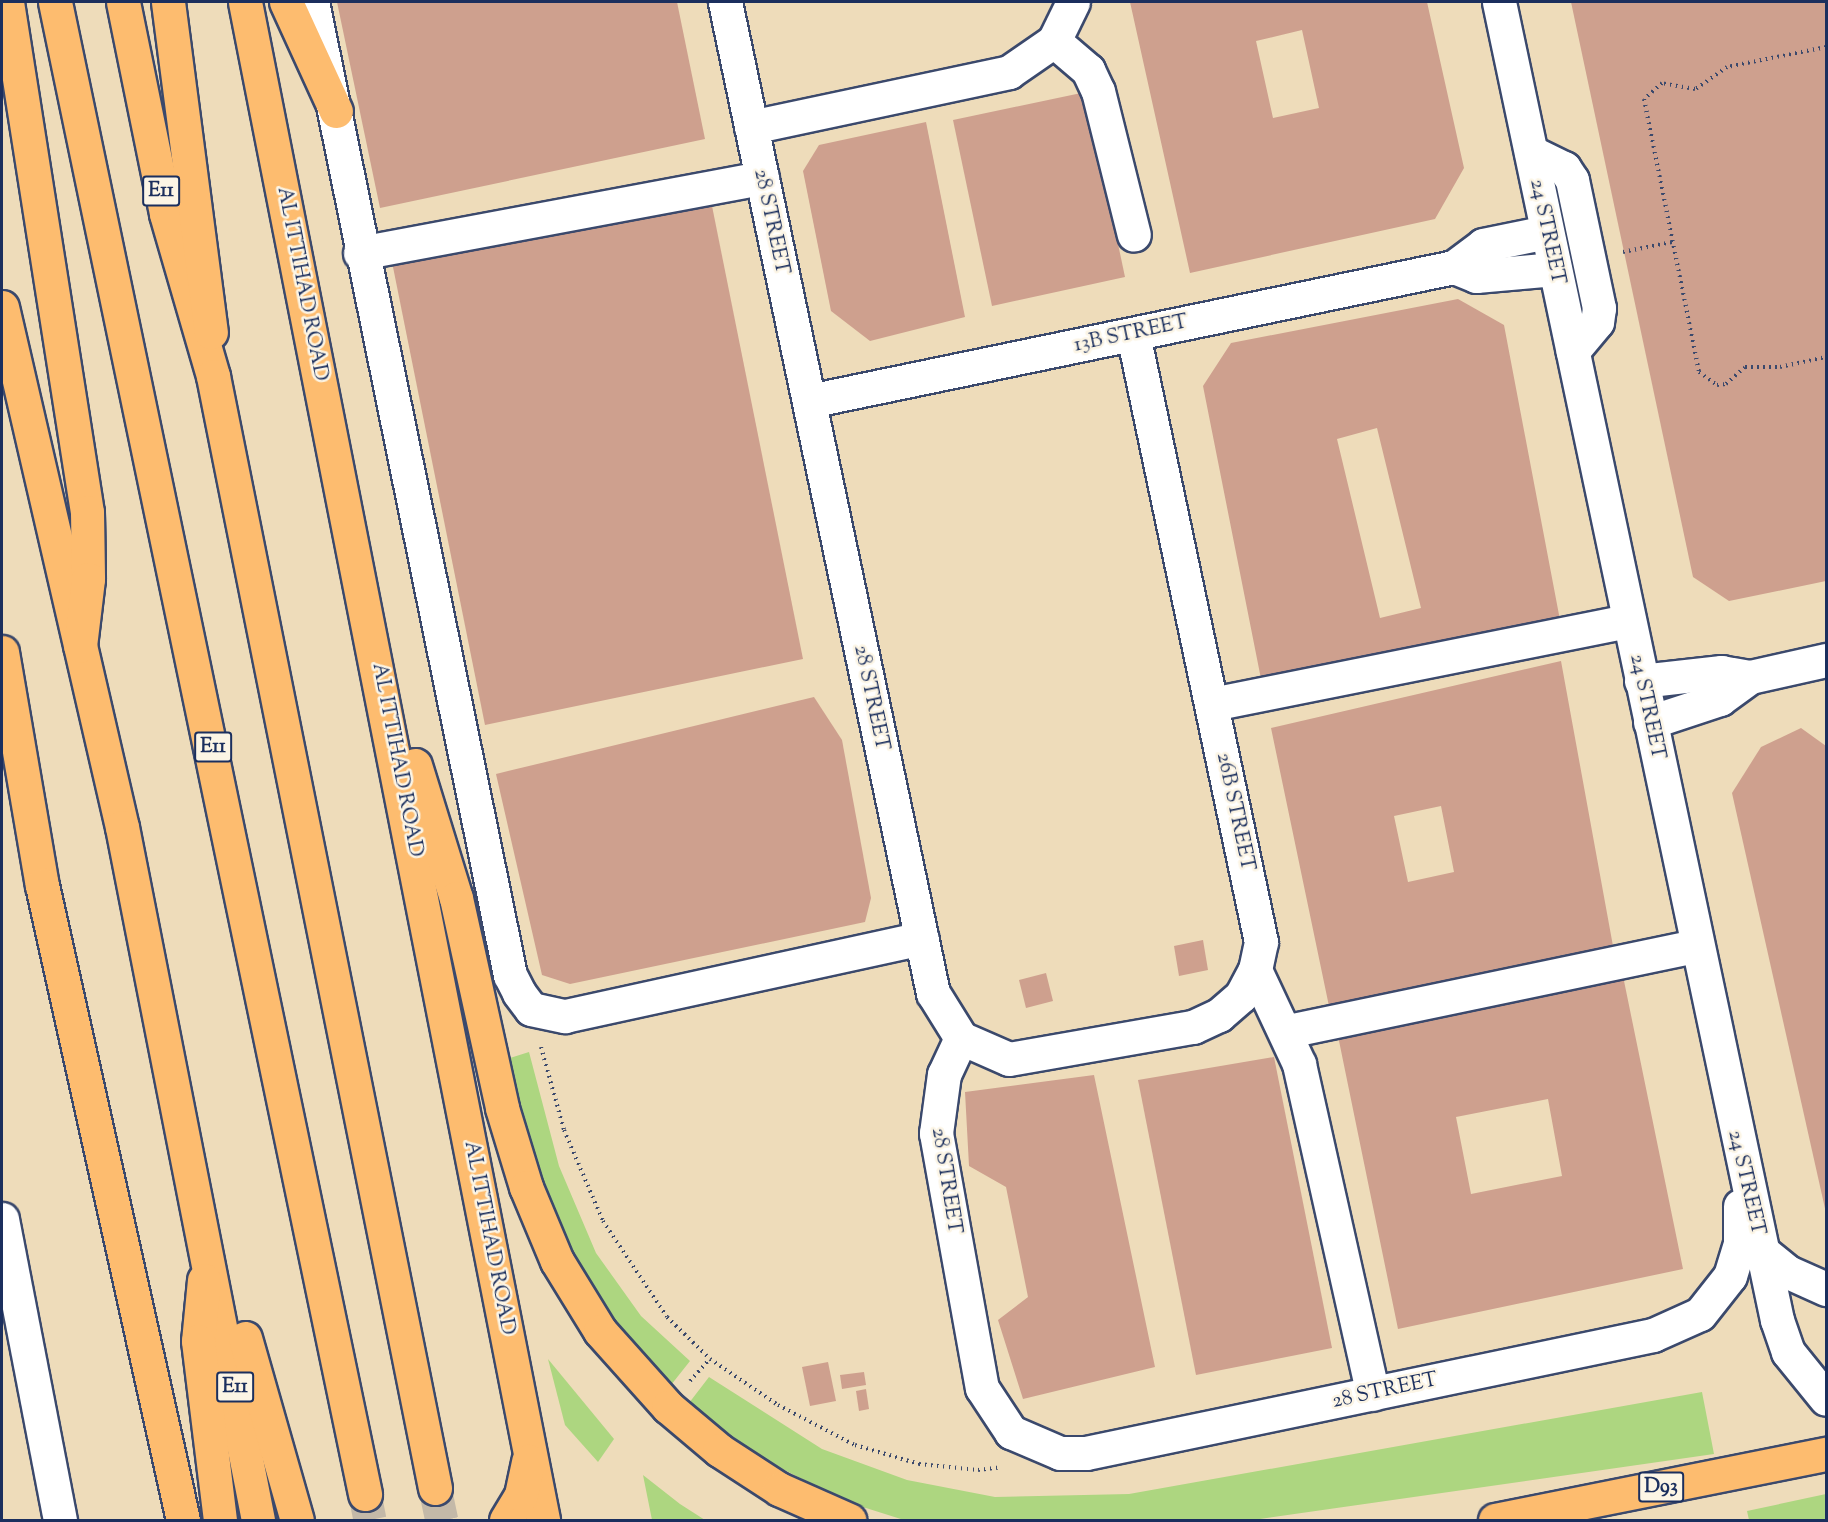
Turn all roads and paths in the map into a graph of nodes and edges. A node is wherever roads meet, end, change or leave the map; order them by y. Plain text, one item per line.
1 (7, 2) edge
2 (55, 2) edge
3 (123, 2) edge
4 (168, 2) edge
5 (245, 2) edge
6 (286, 2) edge
7 (312, 2) edge
8 (725, 2) edge
9 (1073, 2) edge
10 (1499, 2) edge
11 (1054, 41) junction
12 (1827, 47) edge
13 (336, 111) junction
14 (751, 127) junction
15 (1530, 152) junction
16 (762, 177) junction
17 (1547, 232) junction
18 (1134, 235) dead end
19 (1672, 242) junction
20 (360, 253) junction
21 (1616, 253) dead end
22 (1454, 267) junction
23 (1555, 269) junction
24 (2, 307) edge
25 (1132, 334) junction
26 (1573, 351) junction
27 (1827, 357) edge
28 (213, 376) junction
29 (809, 401) junction
30 (1629, 621) junction
31 (80, 646) junction
32 (2, 652) edge
33 (1827, 660) edge
34 (1750, 677) junction
35 (1641, 681) junction
36 (384, 692) junction
37 (1212, 704) junction
38 (1650, 722) junction
39 (922, 938) junction
40 (1696, 946) junction
41 (1255, 970) junction
42 (531, 1009) junction
43 (1288, 1031) junction
44 (961, 1038) junction
45 (1739, 1156) junction
46 (2, 1219) edge
47 (1762, 1251) junction
48 (208, 1254) junction
49 (1827, 1289) edge
50 (1373, 1394) junction
51 (1827, 1399) edge
52 (1034, 1446) junction
53 (530, 1454) junction
54 (1827, 1454) edge
55 (435, 1488) tunnel mouth
56 (365, 1494) tunnel mouth
57 (296, 1516) edge
58 (60, 1521) edge
59 (183, 1521) edge
60 (220, 1521) edge
61 (258, 1521) edge
62 (506, 1521) edge
63 (543, 1521) edge
64 (849, 1521) edge
65 (1495, 1521) edge

1 - 31 main road
2 - 56 main road, E11
3 - 28 main road, E11
4 - 28 main road
5 - 36 main road, AL ITTIHAD ROAD
6 - 13 main road
7 - 13 street
8 - 14 street, 28 STREET
9 - 11 street
10 - 15 street, 24 STREET
11 - 14 street
11 - 18 street
12 - 19 path
13 - 20 street
14 - 16 street, 28 STREET
15 - 17 street, 24 STREET
15 - 26 street
16 - 20 street
16 - 29 street, 28 STREET
17 - 22 street, 13B STREET
17 - 23 street, 24 STREET
19 - 21 path
19 - 27 path
20 - 42 street
22 - 23 street, 13B STREET
22 - 25 street, 13B STREET
23 - 26 street, 24 STREET
24 - 31 main road, E11
25 - 29 street, 13B STREET
25 - 37 street, 26B STREET
26 - 30 street, 24 STREET
28 - 55 main road, E11
29 - 39 street, 28 STREET
30 - 35 street, 24 STREET
30 - 37 street
31 - 48 main road, E11
32 - 59 main road
33 - 34 street
34 - 35 street
34 - 38 street
35 - 38 street, 24 STREET
36 - 53 main road, AL ITTIHAD ROAD
36 - 64 main road
37 - 41 street, 26B STREET
38 - 40 street, 24 STREET
39 - 42 street
39 - 44 street, 28 STREET
40 - 43 street
40 - 45 street, 24 STREET
41 - 43 street
41 - 44 street, 26B STREET
42 - 52 path
43 - 50 street
44 - 52 street, 28 STREET
45 - 47 street, 24 STREET
45 - 50 street, 28 STREET
46 - 58 street
47 - 49 street
47 - 51 street, 24 STREET
48 - 57 main road
48 - 60 main road
48 - 61 main road, E11
50 - 52 street, 28 STREET
53 - 62 main road
53 - 63 main road, AL ITTIHAD ROAD
54 - 65 main road, D93

